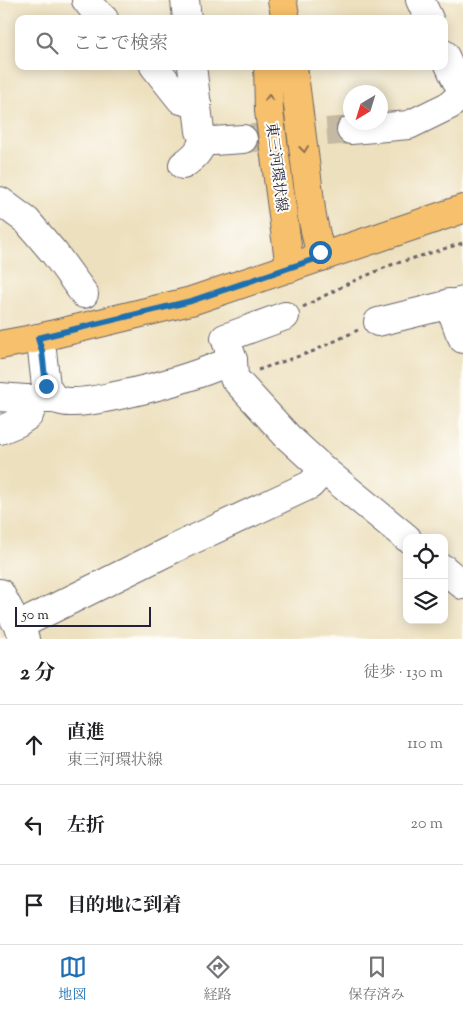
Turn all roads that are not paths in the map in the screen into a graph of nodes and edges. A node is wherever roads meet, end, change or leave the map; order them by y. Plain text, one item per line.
1 (86, 0) edge
2 (185, 0) edge
3 (266, 0) edge
4 (282, 0) edge
5 (420, 0) edge
6 (100, 15) edge
7 (187, 15) edge
8 (266, 15) edge
9 (285, 15) edge
10 (427, 15) edge
11 (448, 63) edge
12 (157, 70) edge
13 (193, 70) edge
14 (268, 70) edge
15 (294, 70) edge
16 (463, 88) edge
17 (463, 94) edge
18 (197, 104) junction
19 (388, 127) edge
20 (204, 139) junction
21 (243, 139) tunnel mouth
22 (183, 166) dead end
23 (0, 201) edge
24 (463, 209) edge
25 (321, 257) junction
26 (290, 268) junction
27 (84, 294) dead end
28 (456, 302) edge
29 (284, 316) road end
30 (378, 322) road end
31 (38, 338) junction
32 (463, 339) edge
33 (0, 345) edge
34 (235, 370) junction
35 (0, 397) edge
36 (44, 399) junction
37 (0, 430) edge
38 (324, 470) junction
39 (403, 535) edge
40 (448, 572) edge
41 (463, 584) edge
42 (0, 593) edge
43 (22, 632) edge

1 - 6 street
2 - 7 street
3 - 8 main road
4 - 9 main road
5 - 10 street
11 - 16 street
12 - 18 street
13 - 18 street
26 -> 14 main road, 東三河環状線
15 -> 25 main road, 東三河環状線
17 - 19 street
18 - 20 street
20 - 21 street
20 - 22 street
23 - 27 street
24 - 25 main road
25 - 26 main road
26 - 31 main road
28 - 30 street
28 - 32 street
29 - 34 street
31 - 33 main road
31 - 36 street
34 - 36 street
34 - 38 street
35 - 36 street
36 - 37 street
38 - 39 street
38 - 43 street
40 - 41 street
42 - 43 street

